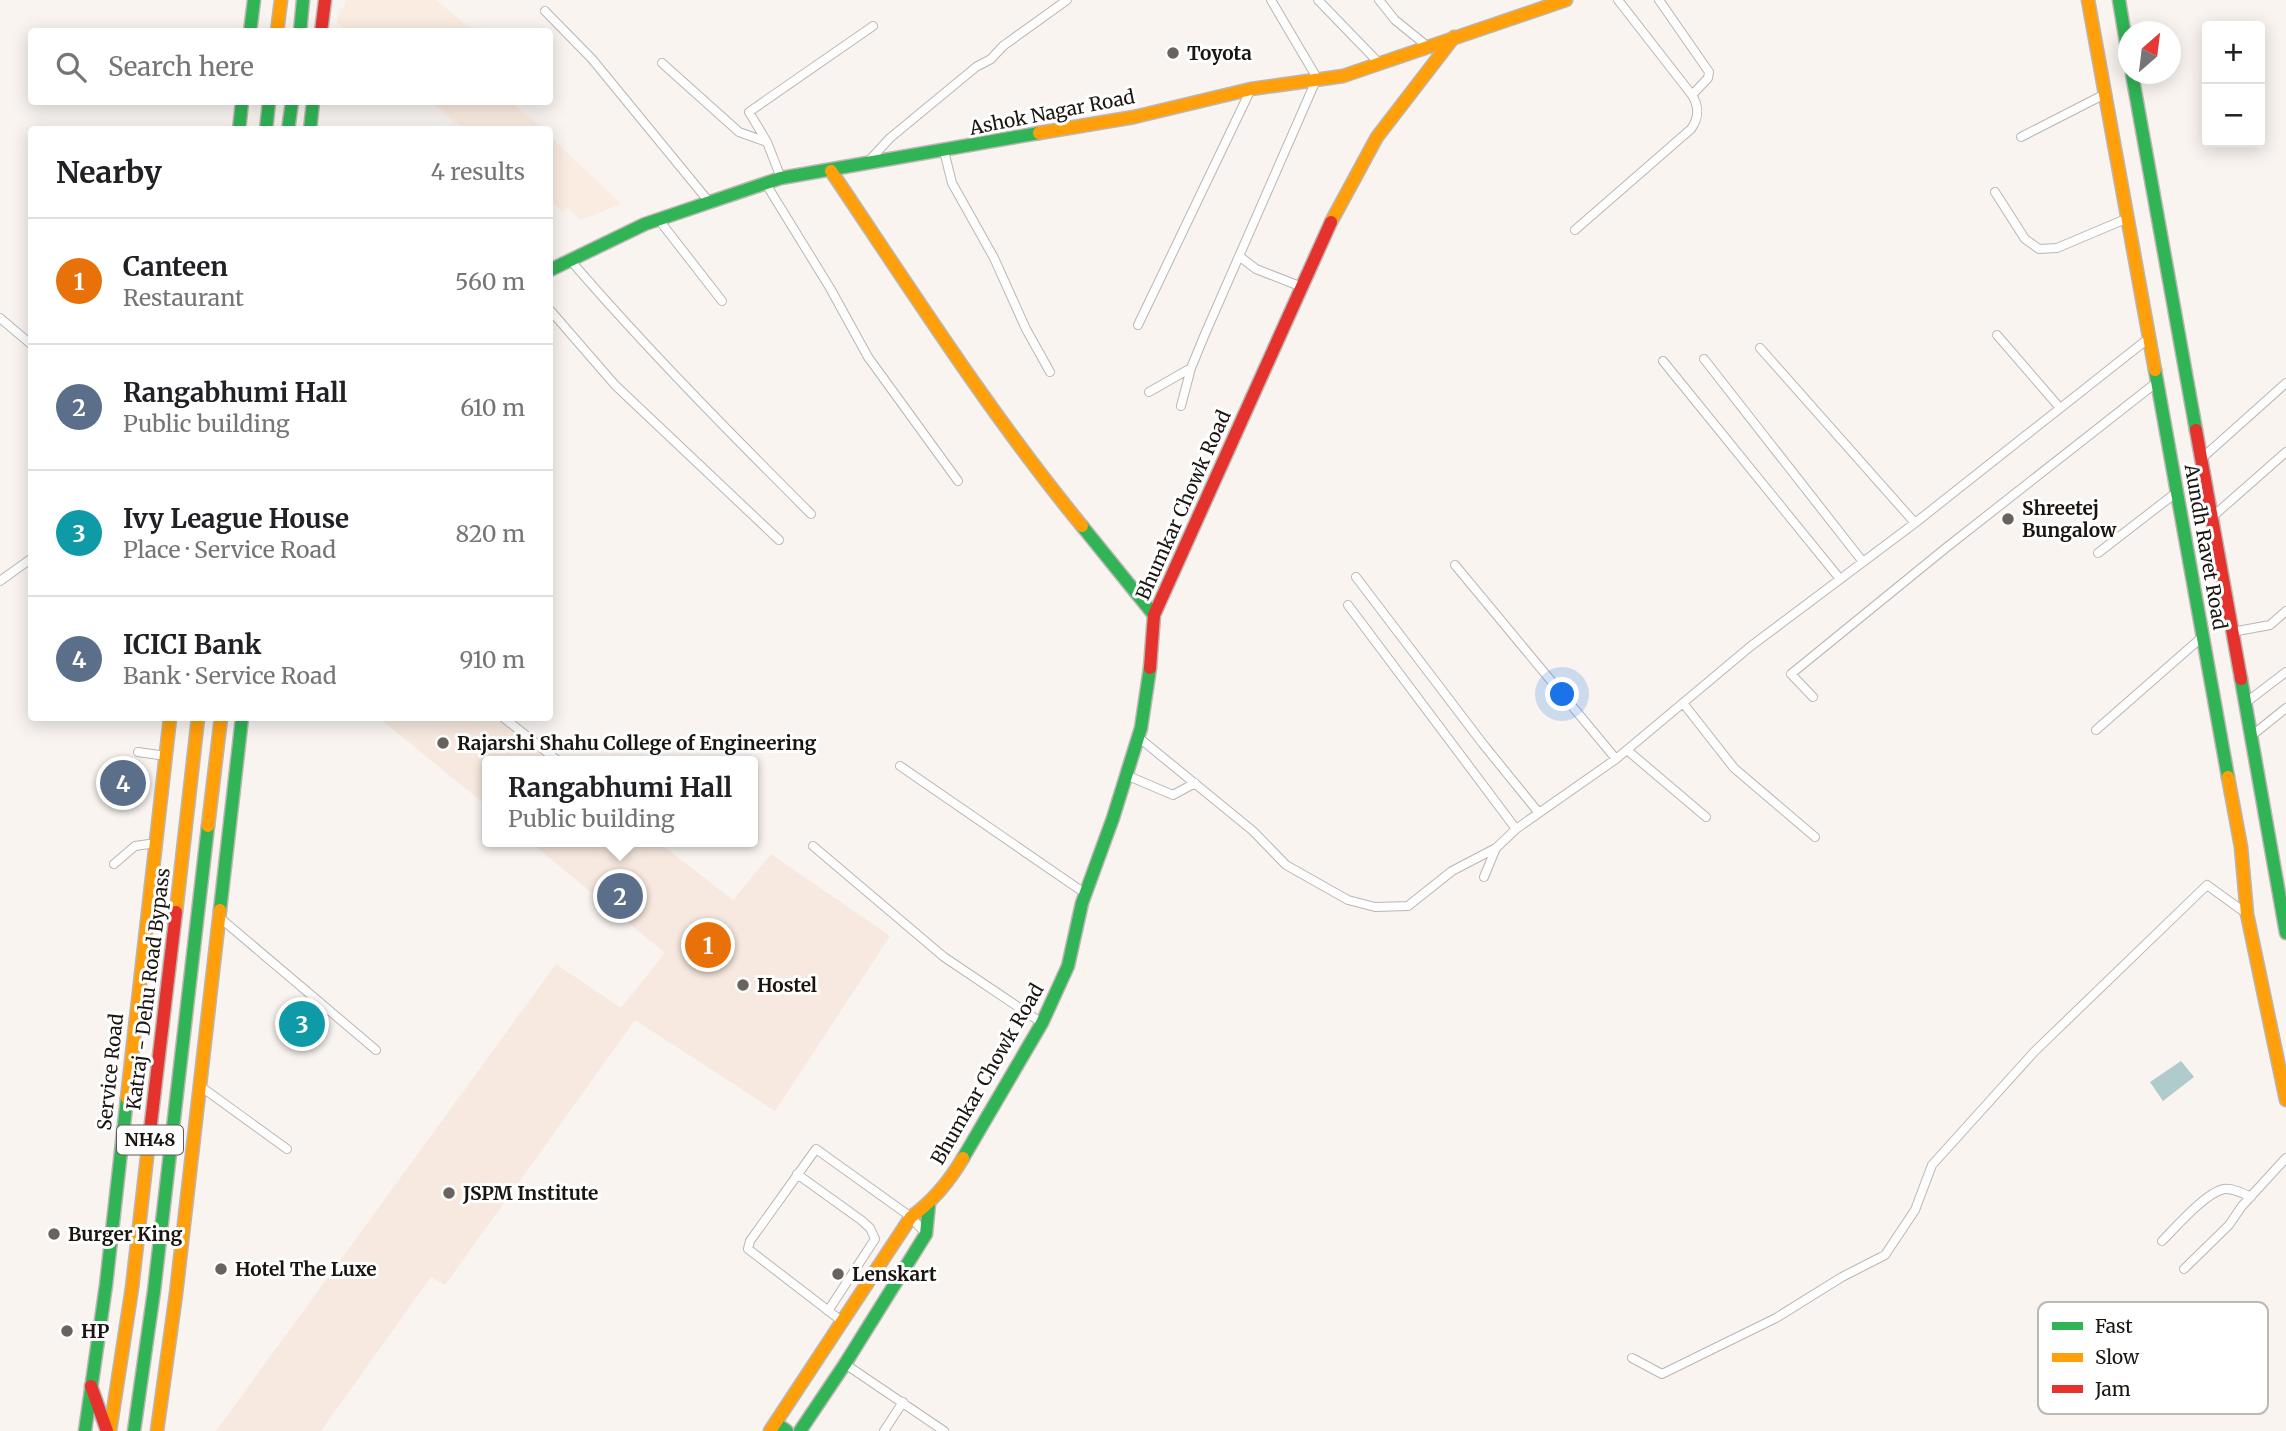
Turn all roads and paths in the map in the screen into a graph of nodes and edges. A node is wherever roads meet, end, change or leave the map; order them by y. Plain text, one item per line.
1 (254, 0) edge
2 (281, 0) edge
3 (303, 0) edge
4 (325, 0) edge
5 (1067, 0) edge
6 (1270, 0) edge
7 (1318, 0) edge
8 (1380, 0) edge
9 (1566, 0) edge
10 (1618, 0) edge
11 (1659, 0) edge
12 (2088, 0) edge
13 (2119, 0) edge
14 (545, 12) dead end
15 (2123, 21) edge
16 (873, 26) dead end
17 (250, 28) edge
18 (278, 28) edge
19 (300, 28) edge
20 (322, 28) edge
21 (1454, 37) junction
22 (1427, 46) junction
23 (662, 63) dead end
24 (1379, 63) junction
25 (1317, 79) junction
26 (2134, 84) edge
27 (1251, 89) junction
28 (2105, 94) junction
29 (1692, 95) junction
30 (242, 105) edge
31 (269, 105) edge
32 (292, 105) edge
33 (313, 105) edge
34 (239, 126) edge
35 (266, 126) edge
36 (289, 126) edge
37 (310, 126) edge
38 (2021, 137) dead end
39 (767, 142) junction
40 (944, 151) junction
41 (866, 164) junction
42 (831, 171) junction
43 (781, 178) junction
44 (766, 184) junction
45 (1995, 192) dead end
46 (710, 203) junction
47 (2127, 218) junction
48 (659, 220) junction
49 (1575, 230) dead end
50 (1239, 256) junction
51 (571, 261) junction
52 (553, 269) edge
53 (1302, 288) junction
54 (722, 301) dead end
55 (553, 313) edge
56 (0, 318) edge
57 (1138, 325) dead end
58 (1997, 335) dead end
59 (2149, 338) junction
60 (28, 342) edge
61 (1760, 348) dead end
62 (1704, 359) dead end
63 (1663, 361) dead end
64 (1191, 368) junction
65 (1050, 372) dead end
66 (2157, 382) junction
67 (2286, 383) edge
68 (1149, 392) dead end
69 (1181, 407) dead end
70 (2060, 408) junction
71 (2286, 452) edge
72 (2201, 459) junction
73 (958, 481) dead end
74 (2177, 492) junction
75 (811, 514) dead end
76 (2211, 518) junction
77 (1915, 523) junction
78 (779, 540) dead end
79 (2098, 553) dead end
80 (28, 561) edge
81 (1863, 562) junction
82 (1455, 565) dead end
83 (1356, 577) dead end
84 (1840, 579) junction
85 (0, 581) edge
86 (1348, 605) dead end
87 (2286, 611) edge
88 (1154, 615) junction
89 (2232, 632) junction
90 (2202, 638) junction
91 (2286, 672) edge
92 (1813, 698) dead end
93 (1683, 703) junction
94 (2244, 704) junction
95 (2286, 708) edge
96 (170, 721) edge
97 (198, 721) edge
98 (221, 721) edge
99 (242, 721) edge
100 (508, 721) edge
101 (2096, 730) dead end
102 (1138, 737) junction
103 (2250, 737) junction
104 (1627, 750) junction
105 (138, 752) dead end
106 (166, 756) junction
107 (552, 756) edge
108 (1616, 759) junction
109 (900, 766) dead end
110 (1126, 775) junction
111 (1195, 783) junction
112 (1539, 813) junction
113 (1706, 817) dead end
114 (1516, 829) junction
115 (1815, 836) dead end
116 (156, 843) junction
117 (813, 846) dead end
118 (1496, 848) junction
119 (114, 864) dead end
120 (2281, 875) edge
121 (1485, 877) dead end
122 (1086, 894) junction
123 (2247, 914) junction
124 (219, 917) junction
125 (2286, 933) edge
126 (1042, 1023) junction
127 (376, 1050) dead end
128 (200, 1086) junction
129 (2286, 1100) edge
130 (287, 1149) dead end
131 (2286, 1158) edge
132 (797, 1174) junction
133 (2251, 1196) junction
134 (929, 1204) junction
135 (911, 1217) junction
136 (926, 1234) junction
137 (2162, 1241) dead end
138 (2184, 1269) dead end
139 (828, 1311) junction
140 (844, 1322) junction
141 (1632, 1358) dead end
142 (845, 1364) junction
143 (91, 1387) junction
144 (903, 1402) junction
145 (773, 1427) edge
146 (85, 1431) edge
147 (108, 1431) edge
148 (134, 1431) edge
149 (157, 1431) edge
150 (787, 1431) edge
151 (800, 1431) edge
152 (884, 1431) edge
153 (944, 1431) edge

1 - 17 main road
2 - 18 main road
3 - 19 main road
4 - 20 main road
5 - 41 street
6 - 25 street
7 - 24 street
8 - 22 street
9 - 21 main road, Ashok Nagar Road
10 - 29 street
11 - 29 street
12 - 28 main road, Aundh Ravet Road
13 - 15 main road
14 - 46 street
16 - 39 street
21 - 22 main road, Ashok Nagar Road
21 - 53 main road, Bhumkar Chowk Road
22 - 24 main road, Ashok Nagar Road
23 - 39 street
24 - 25 main road, Ashok Nagar Road
25 - 27 main road, Ashok Nagar Road
25 - 50 street
26 - 72 main road, Aundh Ravet Road
27 - 40 main road, Ashok Nagar Road
27 - 57 street
28 - 38 street
28 - 47 main road, Aundh Ravet Road
29 - 49 street
30 - 34 main road
31 - 35 main road
32 - 36 main road
33 - 37 main road
39 - 43 street
40 - 41 main road, Ashok Nagar Road
40 - 65 street
41 - 42 main road, Ashok Nagar Road
42 - 43 main road, Ashok Nagar Road
42 - 88 main road
43 - 44 main road, Ashok Nagar Road
44 - 46 main road, Ashok Nagar Road
44 - 73 street
45 - 47 street
46 - 48 main road, Ashok Nagar Road
47 - 59 main road, Aundh Ravet Road
48 - 51 main road, Ashok Nagar Road
48 - 54 street
50 - 53 street
50 - 64 street
51 - 52 main road, Ashok Nagar Road
51 - 75 street
53 - 88 main road, Bhumkar Chowk Road
55 - 78 street
56 - 60 street
58 - 70 street
59 - 66 main road, Aundh Ravet Road
59 - 70 street
61 - 77 street
62 - 81 street
63 - 84 street
64 - 68 street
64 - 69 street
66 - 74 main road, Aundh Ravet Road
66 - 92 street
67 - 72 street
70 - 77 street
71 - 76 street
72 - 76 main road, Aundh Ravet Road
74 - 79 street
74 - 90 main road, Aundh Ravet Road
76 - 89 main road, Aundh Ravet Road
77 - 81 street
80 - 85 street
81 - 84 street
82 - 108 street
83 - 112 street
84 - 93 street
86 - 114 street
87 - 89 street
88 - 102 main road, Bhumkar Chowk Road
89 - 94 main road, Aundh Ravet Road
90 - 101 street
90 - 123 main road, Aundh Ravet Road
91 - 94 street
93 - 104 street
93 - 115 street
94 - 103 main road, Aundh Ravet Road
95 - 103 street
96 - 106 main road, Service Road
97 - 147 main road, Katraj - Dehu Road Bypass / NH48
98 - 148 main road, NH48
99 - 124 main road
100 - 107 street
102 - 110 main road, Bhumkar Chowk Road
102 - 111 street
103 - 120 main road, Aundh Ravet Road
104 - 108 street
104 - 113 street
105 - 106 street
106 - 116 main road, Service Road
108 - 112 street
109 - 122 street
110 - 111 street
110 - 122 main road, Bhumkar Chowk Road
111 - 118 street
112 - 114 street
114 - 118 street
116 - 119 street
116 - 143 main road, Service Road
117 - 126 street
118 - 121 street
120 - 125 main road, Aundh Ravet Road
122 - 126 main road, Bhumkar Chowk Road
123 - 129 main road, Aundh Ravet Road
123 - 141 street
124 - 127 street
124 - 128 main road
126 - 134 main road, Bhumkar Chowk Road
128 - 130 street
128 - 149 main road
131 - 133 street
132 - 135 street
132 - 139 street
132 - 139 street
133 - 137 street
133 - 138 street
134 - 135 main road, Bhumkar Chowk Road
134 - 136 main road
135 - 136 street
135 - 140 main road, Bhumkar Chowk Road
136 - 142 main road
139 - 140 street
140 - 145 main road, Bhumkar Chowk Road
142 - 144 street
142 - 151 main road
143 - 146 main road, Service Road
143 - 147 main road
144 - 152 street
144 - 153 street
145 - 150 main road

